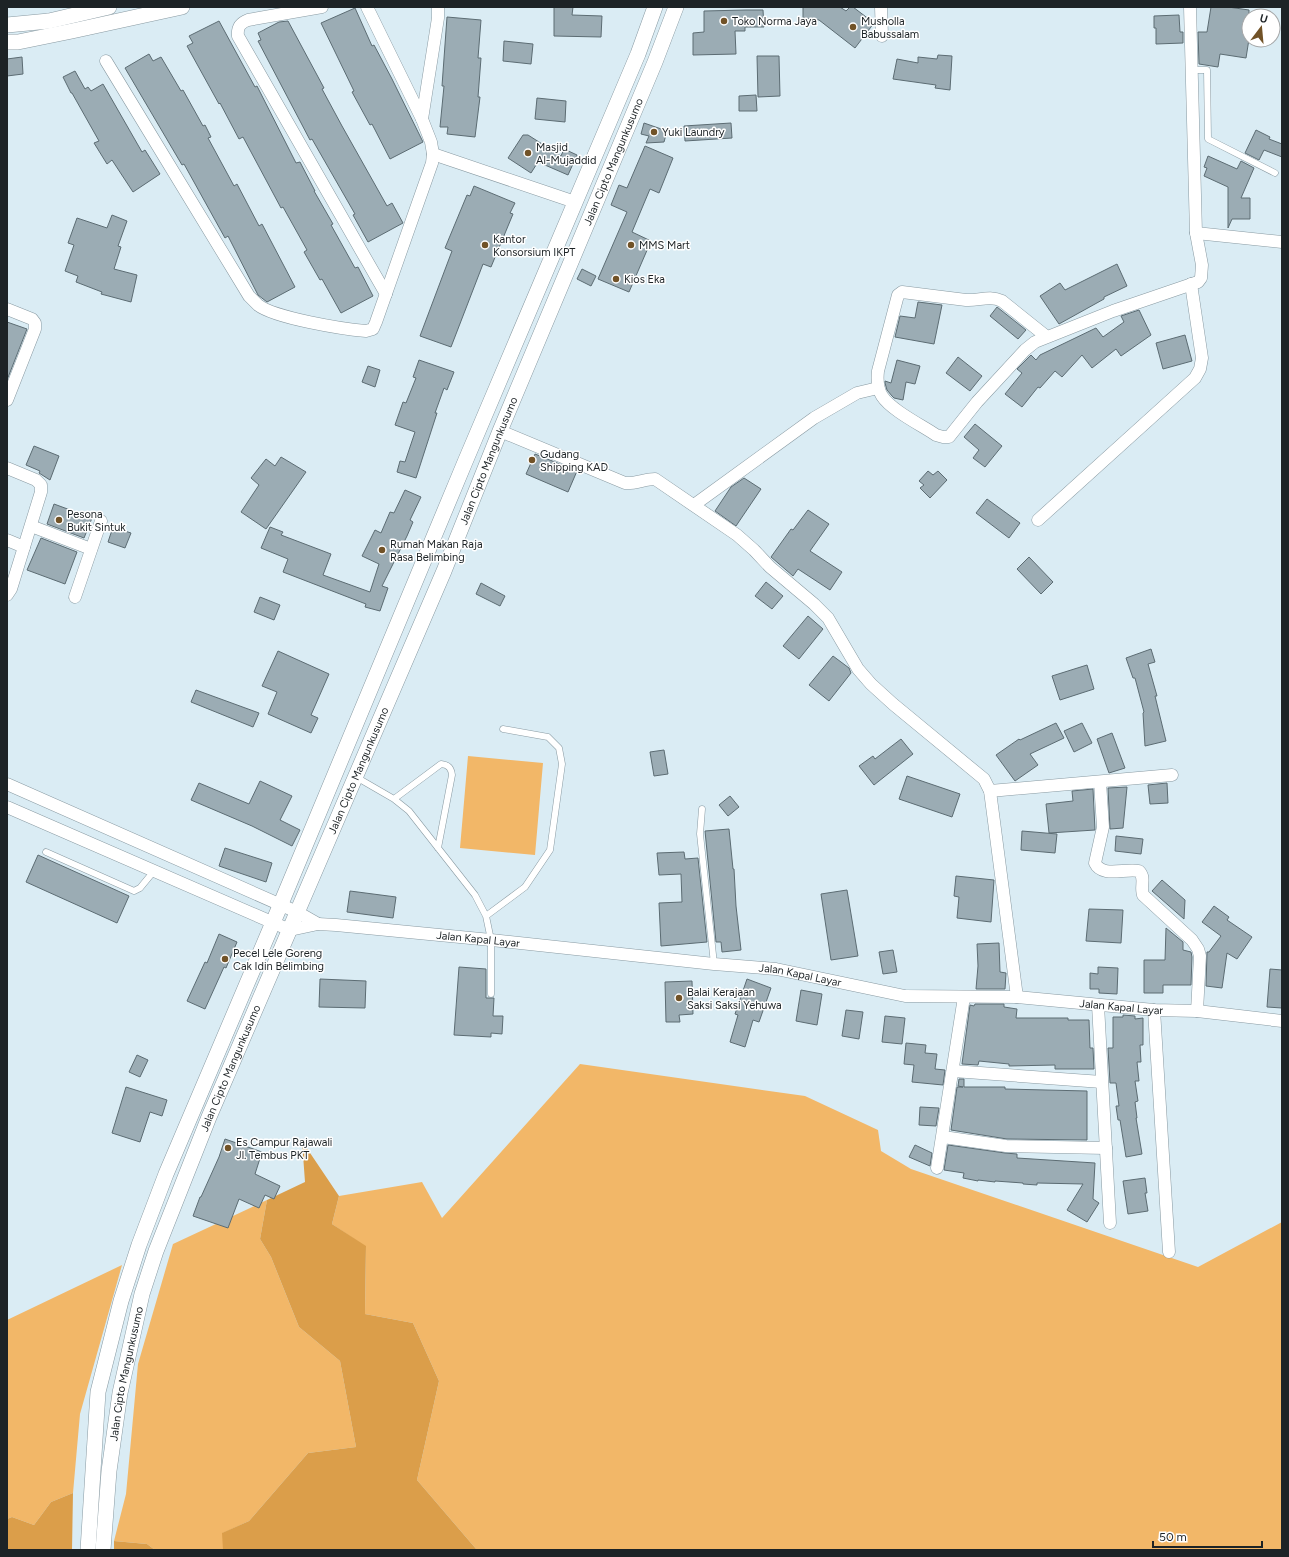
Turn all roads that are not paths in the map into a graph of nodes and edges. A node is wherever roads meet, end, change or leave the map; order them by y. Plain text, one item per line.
1 (109, 7) edge
2 (182, 7) edge
3 (322, 7) edge
4 (367, 7) edge
5 (438, 7) edge
6 (655, 7) edge
7 (676, 7) edge
8 (881, 7) edge
9 (1190, 7) edge
10 (7, 25) edge
11 (882, 36) dead end
12 (7, 42) edge
13 (106, 61) dead end
14 (1192, 70) junction
15 (422, 119) junction
16 (433, 154) junction
17 (1275, 173) dead end
18 (575, 202) junction
19 (1196, 233) junction
20 (1282, 242) edge
21 (1191, 284) junction
22 (386, 294) junction
23 (7, 309) edge
24 (1047, 337) junction
25 (878, 388) junction
26 (7, 400) edge
27 (500, 431) junction
28 (7, 468) edge
29 (694, 505) junction
30 (1038, 520) dead end
31 (101, 521) dead end
32 (30, 526) junction
33 (7, 540) edge
34 (24, 546) junction
35 (91, 549) junction
36 (7, 596) edge
37 (75, 597) dead end
38 (503, 729) dead end
39 (1172, 775) dead end
40 (356, 776) junction
41 (1100, 782) junction
42 (7, 784) edge
43 (990, 791) junction
44 (394, 799) junction
45 (7, 807) edge
46 (702, 809) dead end
47 (101, 827) junction
48 (94, 845) junction
49 (438, 848) junction
50 (46, 852) dead end
51 (154, 871) junction
52 (280, 906) junction
53 (297, 912) junction
54 (486, 916) junction
55 (272, 923) junction
56 (318, 924) junction
57 (290, 930) junction
58 (491, 940) junction
59 (714, 964) junction
60 (491, 994) dead end
61 (964, 997) junction
62 (1017, 998) junction
63 (1098, 1005) junction
64 (1154, 1010) junction
65 (1197, 1011) junction
66 (1282, 1022) edge
67 (953, 1071) junction
68 (1102, 1082) junction
69 (943, 1137) junction
70 (1106, 1148) junction
71 (937, 1168) dead end
72 (1110, 1223) dead end
73 (1169, 1252) dead end
74 (88, 1550) edge
75 (103, 1550) edge

1 - 10 street
2 - 12 street
3 - 22 street
4 - 15 street
5 - 15 street
6 - 18 street, Jalan Cipto Mangunkusumo
7 - 27 street, Jalan Cipto Mangunkusumo
8 - 11 street
9 - 14 street
13 - 22 street
14 - 17 lane
14 - 19 street
15 - 16 street
16 - 18 street
16 - 22 street
18 - 52 street, Jalan Cipto Mangunkusumo
19 - 20 street
19 - 21 street
21 - 24 street
21 - 30 street
23 - 26 street
24 - 25 street
24 - 25 street
25 - 29 street
27 - 29 street
27 - 40 street, Jalan Cipto Mangunkusumo
28 - 32 street
29 - 43 street
31 - 35 street
32 - 34 street
32 - 35 street
33 - 34 street
34 - 36 street
35 - 37 street
38 - 54 lane
39 - 41 street
40 - 44 lane
40 - 53 street, Jalan Cipto Mangunkusumo
41 - 43 street
41 - 65 street
42 - 47 street
43 - 62 street
44 - 49 lane
44 - 49 lane
45 - 48 street
46 - 59 lane
47 - 48 street
47 - 52 street
48 - 51 street
49 - 54 lane
50 - 51 lane
51 - 55 street
52 - 53 street
52 - 55 street, Jalan Cipto Mangunkusumo
53 - 56 street
53 - 57 street, Jalan Cipto Mangunkusumo
54 - 58 lane
55 - 57 street
55 - 74 street, Jalan Cipto Mangunkusumo
56 - 57 street
56 - 58 street, Jalan Kapal Layar
57 - 75 street, Jalan Cipto Mangunkusumo
58 - 59 street, Jalan Kapal Layar
58 - 60 lane
59 - 61 street, Jalan Kapal Layar
61 - 62 street, Jalan Kapal Layar
61 - 67 street
62 - 63 street, Jalan Kapal Layar
63 - 64 street, Jalan Kapal Layar
63 - 68 street
64 - 65 street, Jalan Kapal Layar
64 - 73 street
65 - 66 street, Jalan Kapal Layar
67 - 68 street
67 - 69 street
68 - 70 street
69 - 70 street
69 - 71 street
70 - 72 street

